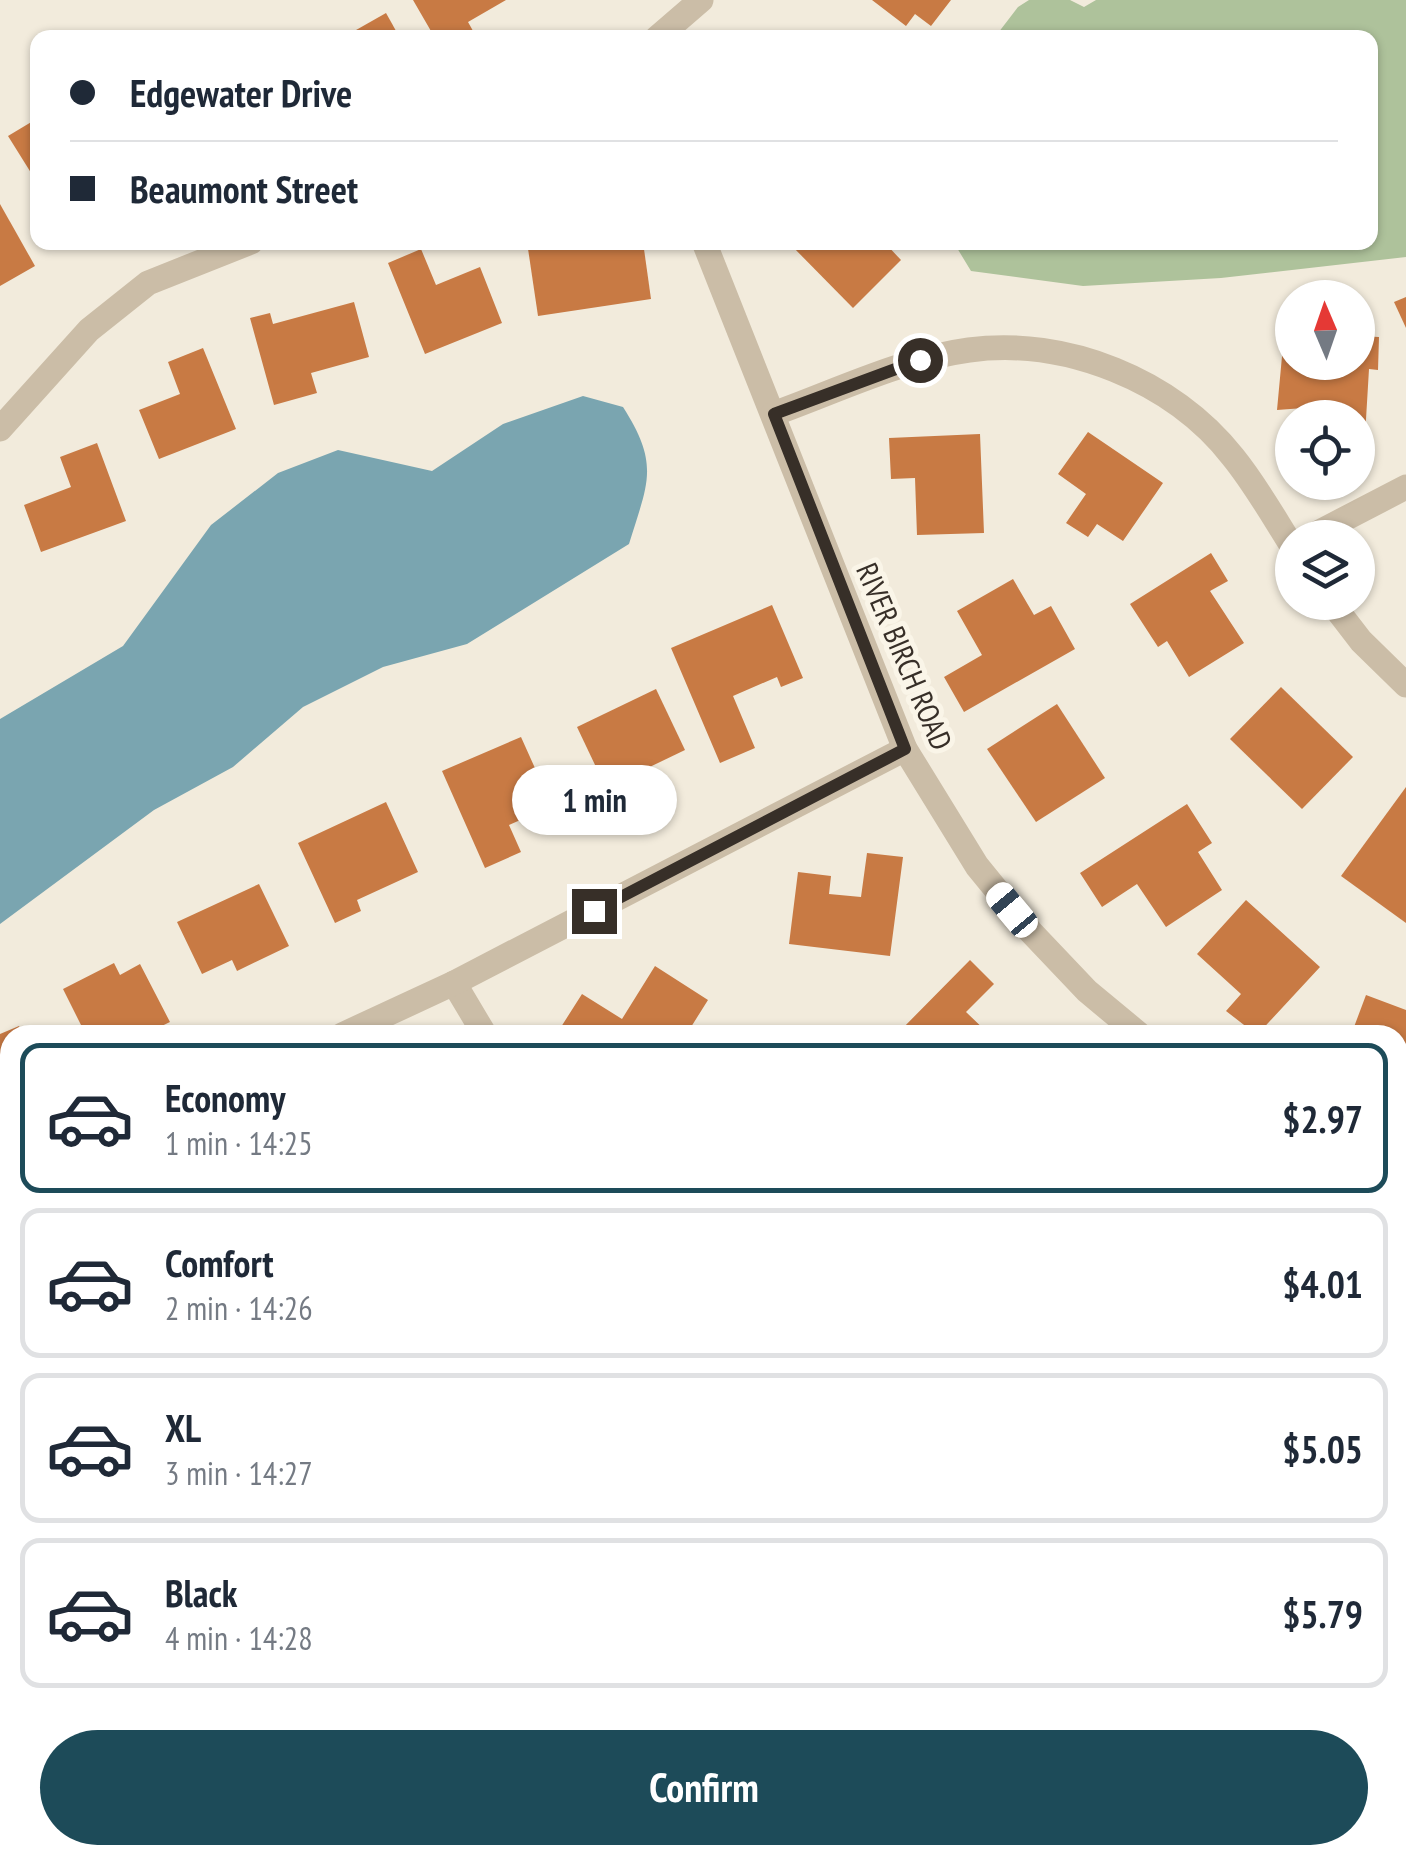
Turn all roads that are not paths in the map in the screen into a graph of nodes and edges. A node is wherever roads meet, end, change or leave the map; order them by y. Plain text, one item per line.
1 (701, 0) edge
2 (666, 30) edge
3 (231, 250) edge
4 (707, 250) edge
5 (774, 414) junction
6 (0, 430) edge
7 (1406, 487) edge
8 (1275, 520) edge
9 (1343, 520) edge
10 (1345, 620) edge
11 (1406, 685) edge
12 (905, 749) junction
13 (454, 983) junction
14 (364, 1025) edge
15 (479, 1025) edge
16 (1128, 1025) edge

1 - 2 street
3 - 6 street
4 - 5 street, RIVER BIRCH ROAD
5 - 8 street
5 - 12 street, RIVER BIRCH ROAD
7 - 9 street
10 - 11 street
12 - 13 street
12 - 16 street, RIVER BIRCH ROAD
13 - 14 street
13 - 15 street

